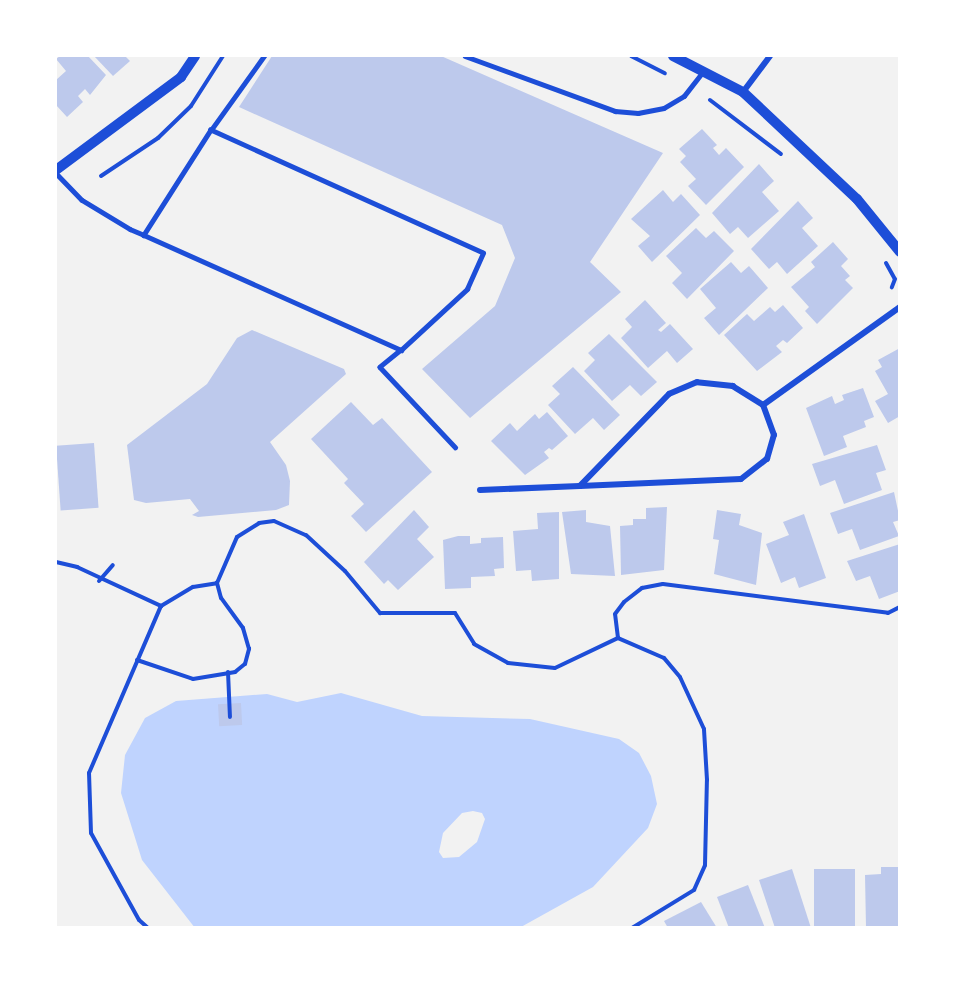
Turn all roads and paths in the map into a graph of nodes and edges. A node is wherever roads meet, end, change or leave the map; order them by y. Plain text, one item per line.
1 (195, 56) edge
2 (223, 56) edge
3 (264, 56) edge
4 (465, 56) edge
5 (631, 56) edge
6 (673, 56) edge
7 (770, 56) edge
8 (704, 72) junction
9 (667, 74) dead end
10 (742, 93) junction
11 (710, 100) dead end
12 (211, 130) junction
13 (788, 159) dead end
14 (56, 171) edge
15 (101, 176) dead end
16 (144, 235) junction
17 (900, 252) edge
18 (885, 261) dead end
19 (892, 286) dead end
20 (900, 307) edge
21 (401, 350) junction
22 (763, 405) junction
23 (455, 447) dead end
24 (580, 486) junction
25 (480, 490) dead end
26 (56, 562) edge
27 (113, 565) dead end
28 (99, 581) junction
29 (217, 583) junction
30 (161, 606) junction
31 (900, 607) edge
32 (618, 639) junction
33 (137, 660) junction
34 (228, 672) junction
35 (230, 717) dead end
36 (148, 927) edge
37 (583, 927) edge
38 (606, 927) edge
39 (632, 927) edge

1 - 14 street
2 - 15 path
3 - 12 lane
4 - 8 lane
5 - 9 path
6 - 8 street
7 - 10 street
8 - 10 street
10 - 17 street
11 - 13 path
12 - 16 lane
12 - 21 lane
14 - 16 lane
16 - 21 lane
18 - 19 path
20 - 22 street
21 - 23 lane
22 - 24 street
22 - 24 street
24 - 25 street
26 - 28 path
27 - 28 path
28 - 30 path
29 - 30 path
29 - 32 path
29 - 34 path
30 - 33 path
31 - 32 path
32 - 39 path
33 - 34 path
33 - 36 path
34 - 35 path
37 - 38 path

